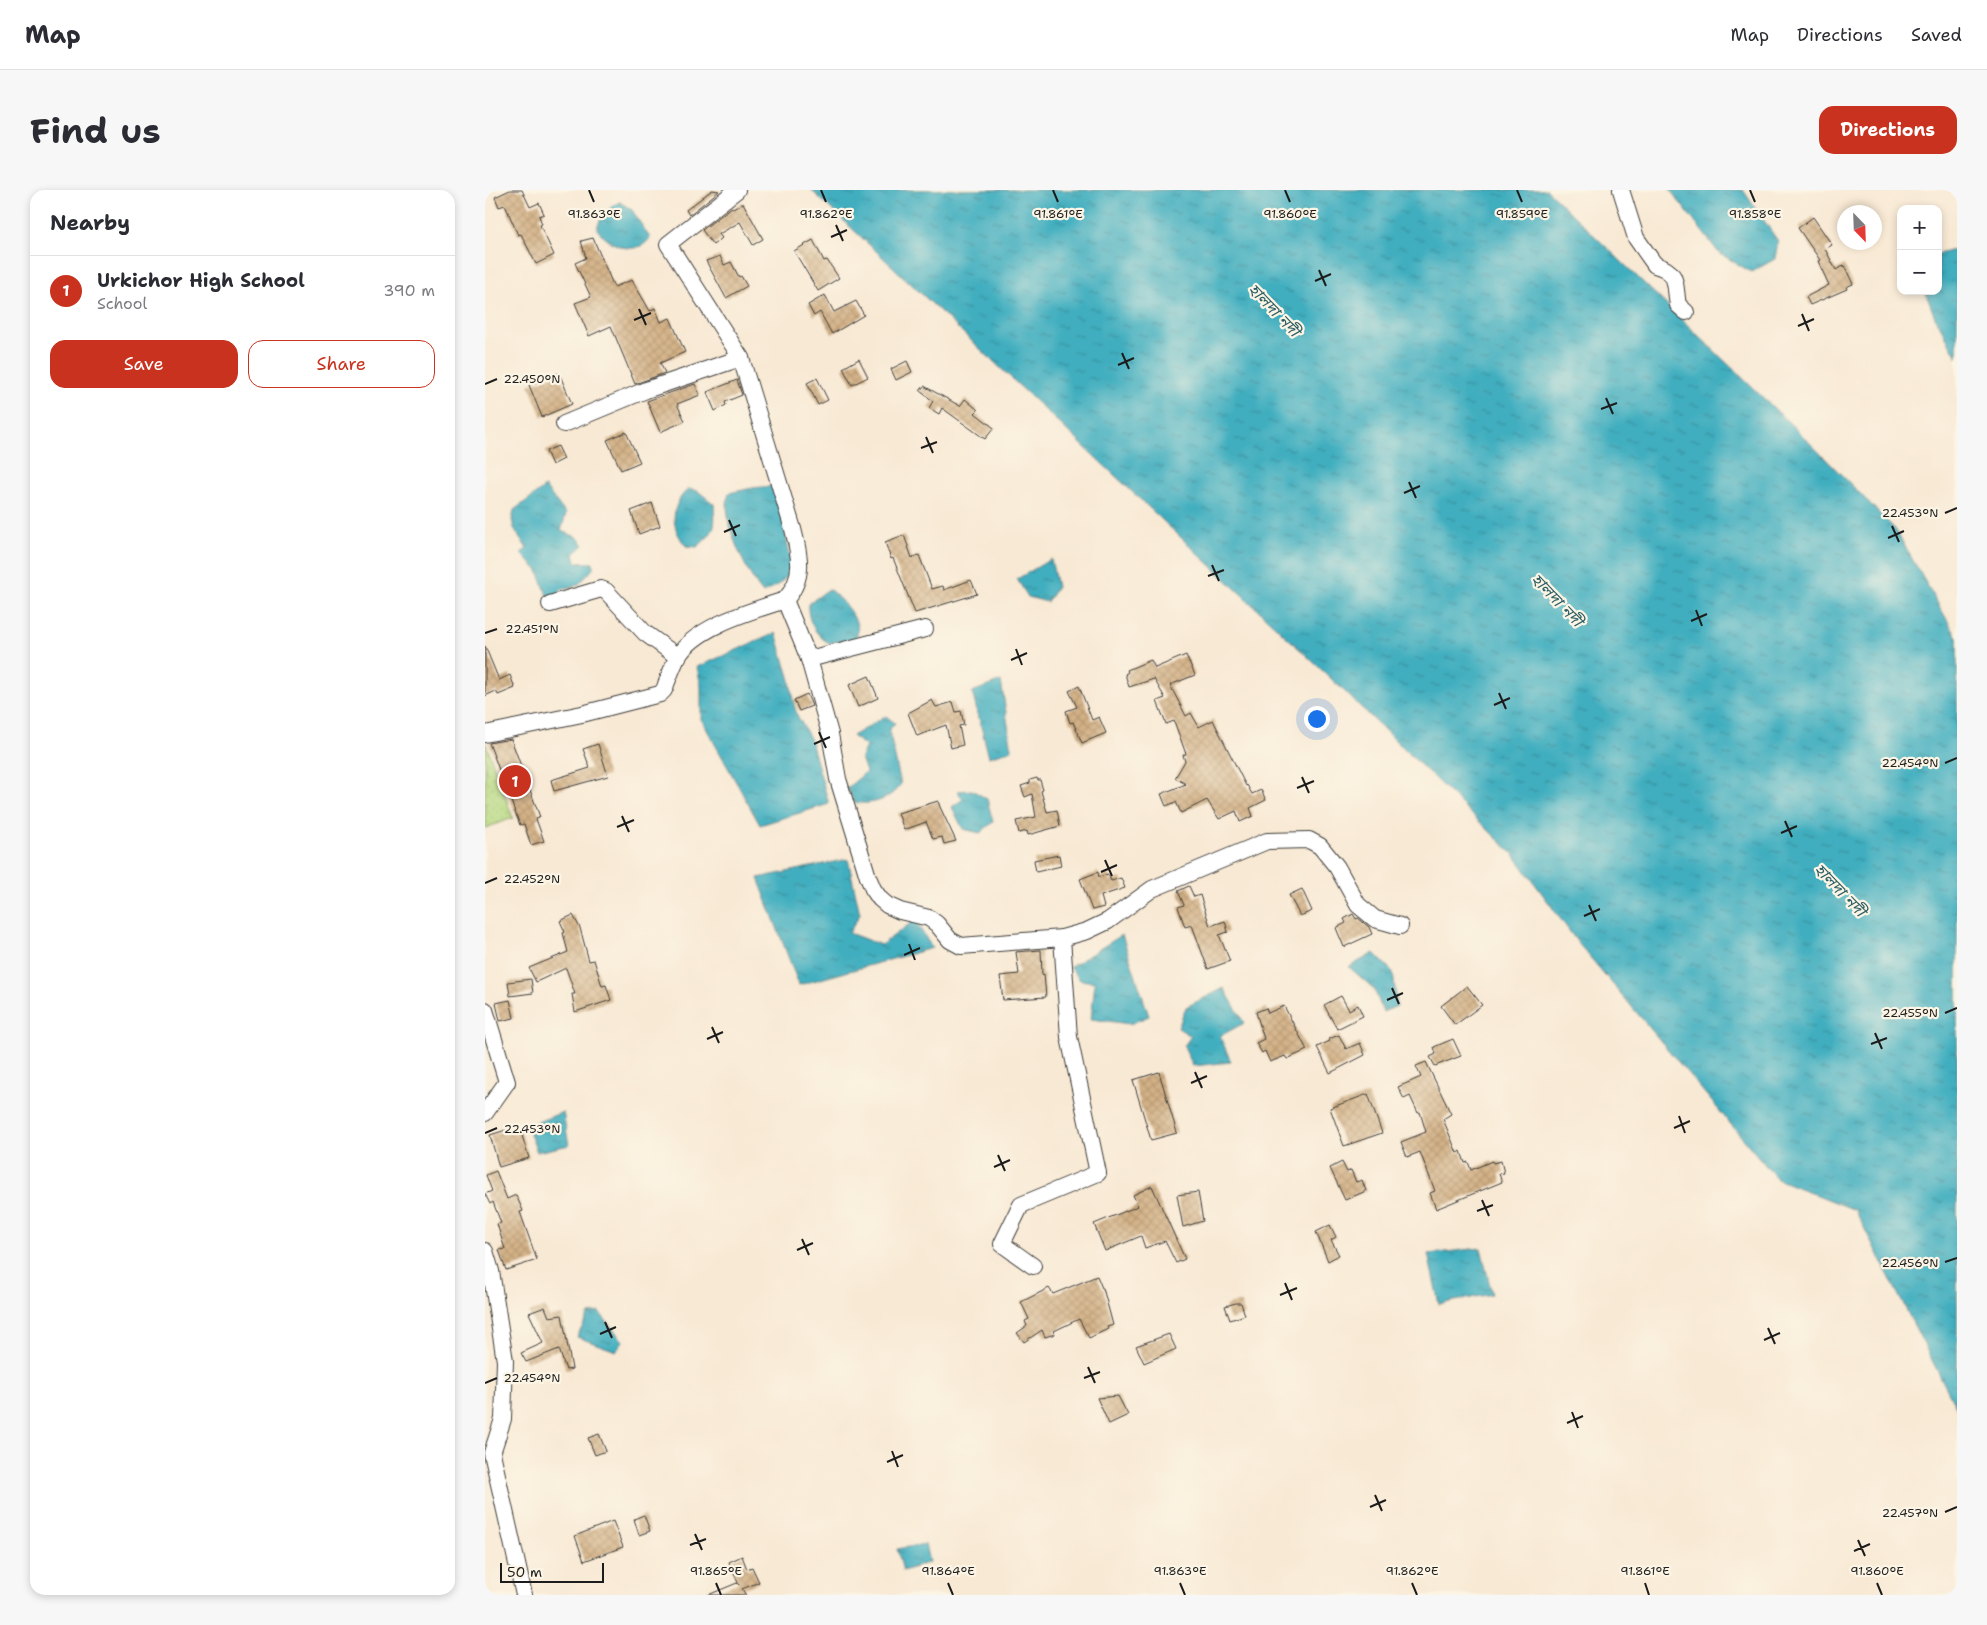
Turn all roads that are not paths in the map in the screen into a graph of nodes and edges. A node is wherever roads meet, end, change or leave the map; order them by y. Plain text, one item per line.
1 (737, 190) edge
2 (1621, 190) edge
3 (1686, 312) dead end
4 (741, 358) junction
5 (564, 424) dead end
6 (785, 600) junction
7 (550, 604) dead end
8 (925, 629) dead end
9 (678, 657) junction
10 (809, 659) junction
11 (485, 734) edge
12 (1400, 926) dead end
13 (1062, 938) junction
14 (485, 1010) edge
15 (485, 1113) edge
16 (485, 1252) edge
17 (1033, 1266) dead end
18 (524, 1595) edge

1 - 4 street
2 - 3 street
4 - 5 street
4 - 6 street
6 - 9 street
6 - 10 street
7 - 9 street
8 - 10 street
9 - 11 street
10 - 13 street
12 - 13 street
13 - 17 street
14 - 15 street
16 - 18 street

